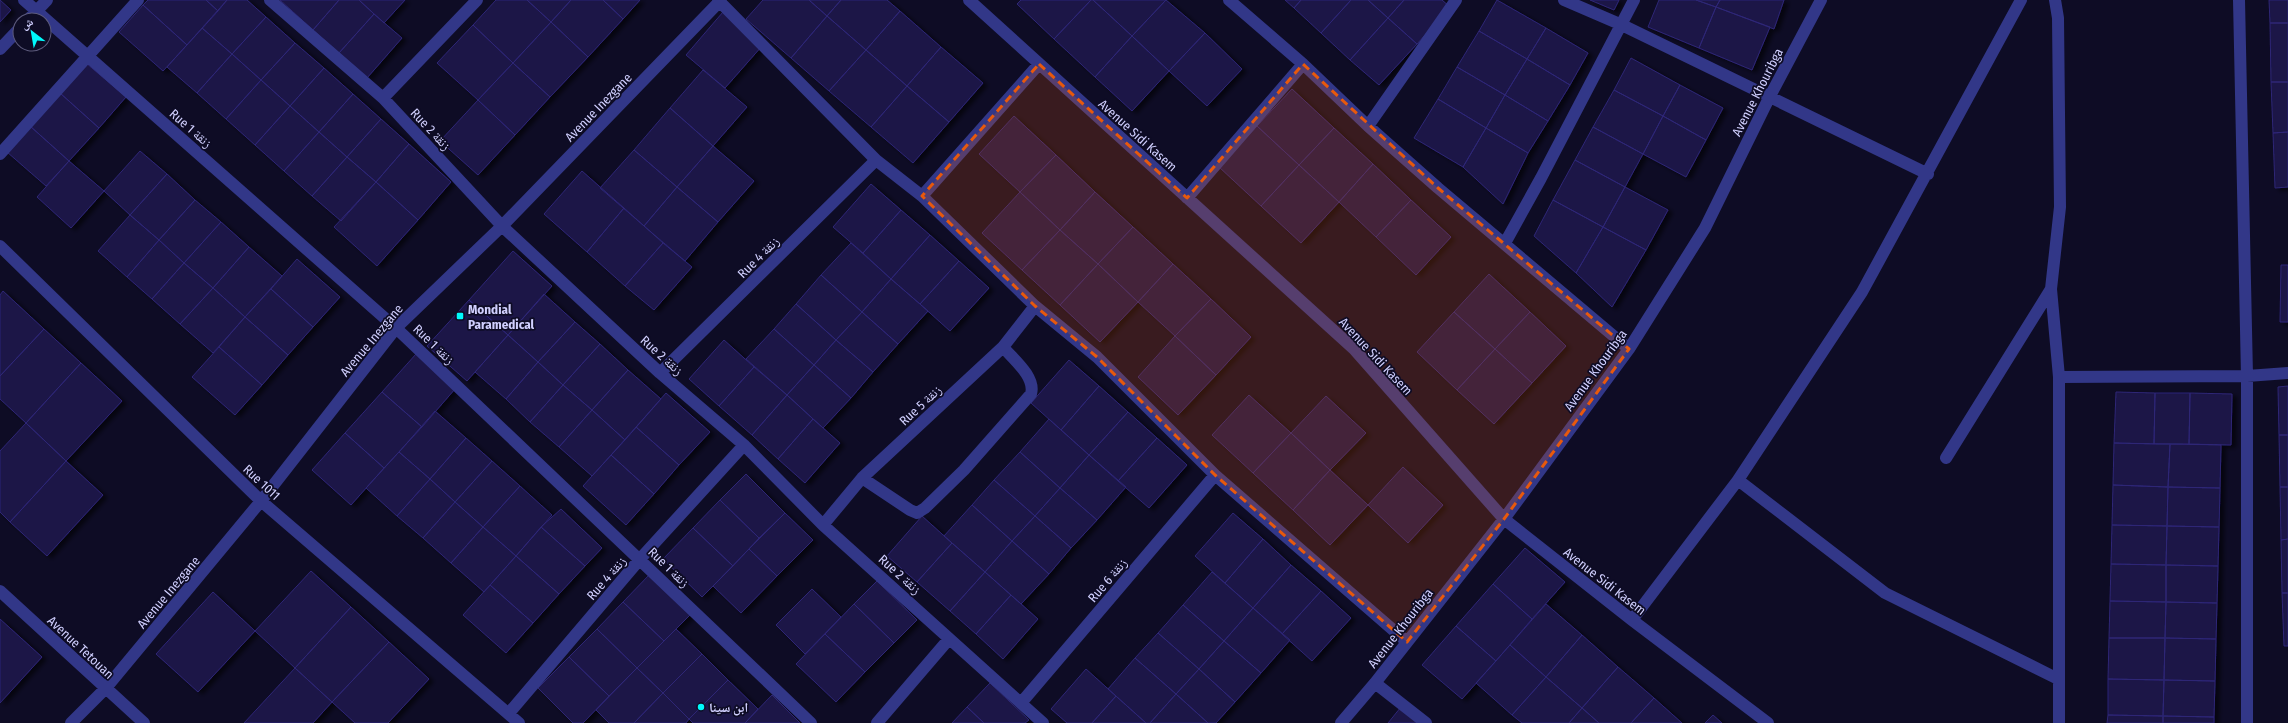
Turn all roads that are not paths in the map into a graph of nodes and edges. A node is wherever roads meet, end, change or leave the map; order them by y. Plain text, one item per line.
1 (24, 0) edge
2 (47, 0) edge
3 (138, 0) edge
4 (270, 0) edge
5 (477, 0) edge
6 (719, 0) edge
7 (969, 0) edge
8 (1229, 0) edge
9 (1456, 0) edge
10 (1564, 0) edge
11 (1634, 0) edge
12 (1821, 0) edge
13 (2021, 0) edge
14 (2055, 0) edge
15 (2239, 0) edge
16 (30, 12) edge
17 (36, 12) edge
18 (1622, 24) junction
19 (52, 31) edge
20 (12, 36) edge
21 (0, 49) edge
22 (87, 56) junction
23 (1039, 64) junction
24 (1303, 64) junction
25 (1770, 96) junction
26 (383, 98) junction
27 (1368, 126) junction
28 (0, 154) edge
29 (876, 160) junction
30 (1928, 174) junction
31 (922, 196) junction
32 (1187, 198) junction
33 (502, 226) junction
34 (1505, 243) junction
35 (0, 246) edge
36 (2051, 289) junction
37 (1035, 306) junction
38 (396, 328) junction
39 (1003, 347) junction
40 (1629, 349) junction
41 (660, 373) junction
42 (2288, 373) edge
43 (2247, 376) junction
44 (2059, 377) junction
45 (744, 445) junction
46 (1946, 458) dead end
47 (1215, 475) junction
48 (862, 478) junction
49 (1738, 480) junction
50 (261, 501) junction
51 (1504, 519) junction
52 (823, 525) junction
53 (640, 559) junction
54 (0, 591) edge
55 (1632, 620) junction
56 (950, 639) junction
57 (1407, 642) junction
58 (2058, 679) junction
59 (1375, 683) junction
60 (106, 688) junction
61 (1021, 702) junction
62 (509, 713) junction
63 (71, 723) edge
64 (144, 723) edge
65 (520, 723) edge
66 (811, 723) edge
67 (876, 723) edge
68 (1043, 723) edge
69 (1341, 723) edge
70 (1426, 723) edge
71 (1768, 723) edge
72 (2059, 723) edge
73 (2247, 723) edge

1 - 16 street, Rue 1 زنقة
2 - 17 street
3 - 22 street
4 - 26 street, Rue 2 زنقة
5 - 26 street
6 - 29 street
6 - 33 street, Avenue Inezgane
7 - 23 street, Avenue Sidi Kasem
8 - 24 street
9 - 27 street
10 - 18 street
11 - 18 street
12 - 25 street, Avenue Khouribga
13 - 30 street
14 - 36 street
15 - 43 street
18 - 25 street
18 - 34 street
19 - 22 street, Rue 1 زنقة
20 - 21 street
22 - 28 street
22 - 38 street, Rue 1 زنقة
23 - 31 street
23 - 32 street, Avenue Sidi Kasem
24 - 27 street
24 - 32 street
25 - 30 street
25 - 40 street, Avenue Khouribga
26 - 33 street, Rue 2 زنقة
27 - 34 street
29 - 31 street
29 - 41 street, Rue 4 زنقة
30 - 49 street
31 - 37 street
32 - 51 street, Avenue Sidi Kasem
33 - 38 street, Avenue Inezgane
33 - 41 street, Rue 2 زنقة
34 - 40 street
35 - 50 street, Rue 1011
36 - 44 street
36 - 46 street
37 - 39 street, Rue 5 زنقة
37 - 47 street
38 - 50 street, Avenue Inezgane
38 - 53 street, Rue 1 زنقة
39 - 48 street, Rue 5 زنقة
39 - 48 street
40 - 51 street, Avenue Khouribga
41 - 45 street, Rue 2 زنقة
42 - 43 street
43 - 44 street
43 - 73 street
44 - 58 street
45 - 52 street, Rue 2 زنقة
45 - 53 street, Rue 4 زنقة
47 - 57 street
47 - 61 street, Rue 6 زنقة
48 - 52 street, Rue 5 زنقة
49 - 55 street
49 - 58 street
50 - 60 street, Avenue Inezgane
50 - 62 street, Rue 1011
51 - 55 street, Avenue Sidi Kasem
51 - 57 street, Avenue Khouribga
52 - 56 street, Rue 2 زنقة
53 - 62 street, Rue 4 زنقة
53 - 66 street, Rue 1 زنقة
54 - 60 street, Avenue Tetouan
55 - 71 street, Avenue Sidi Kasem
56 - 61 street, Rue 2 زنقة
56 - 67 street
57 - 59 street, Avenue Khouribga
58 - 72 street
59 - 69 street, Avenue Khouribga
59 - 70 street
60 - 63 street, Avenue Inezgane
60 - 64 street, Avenue Tetouan
61 - 68 street, Rue 2 زنقة
62 - 65 street, Rue 1011

